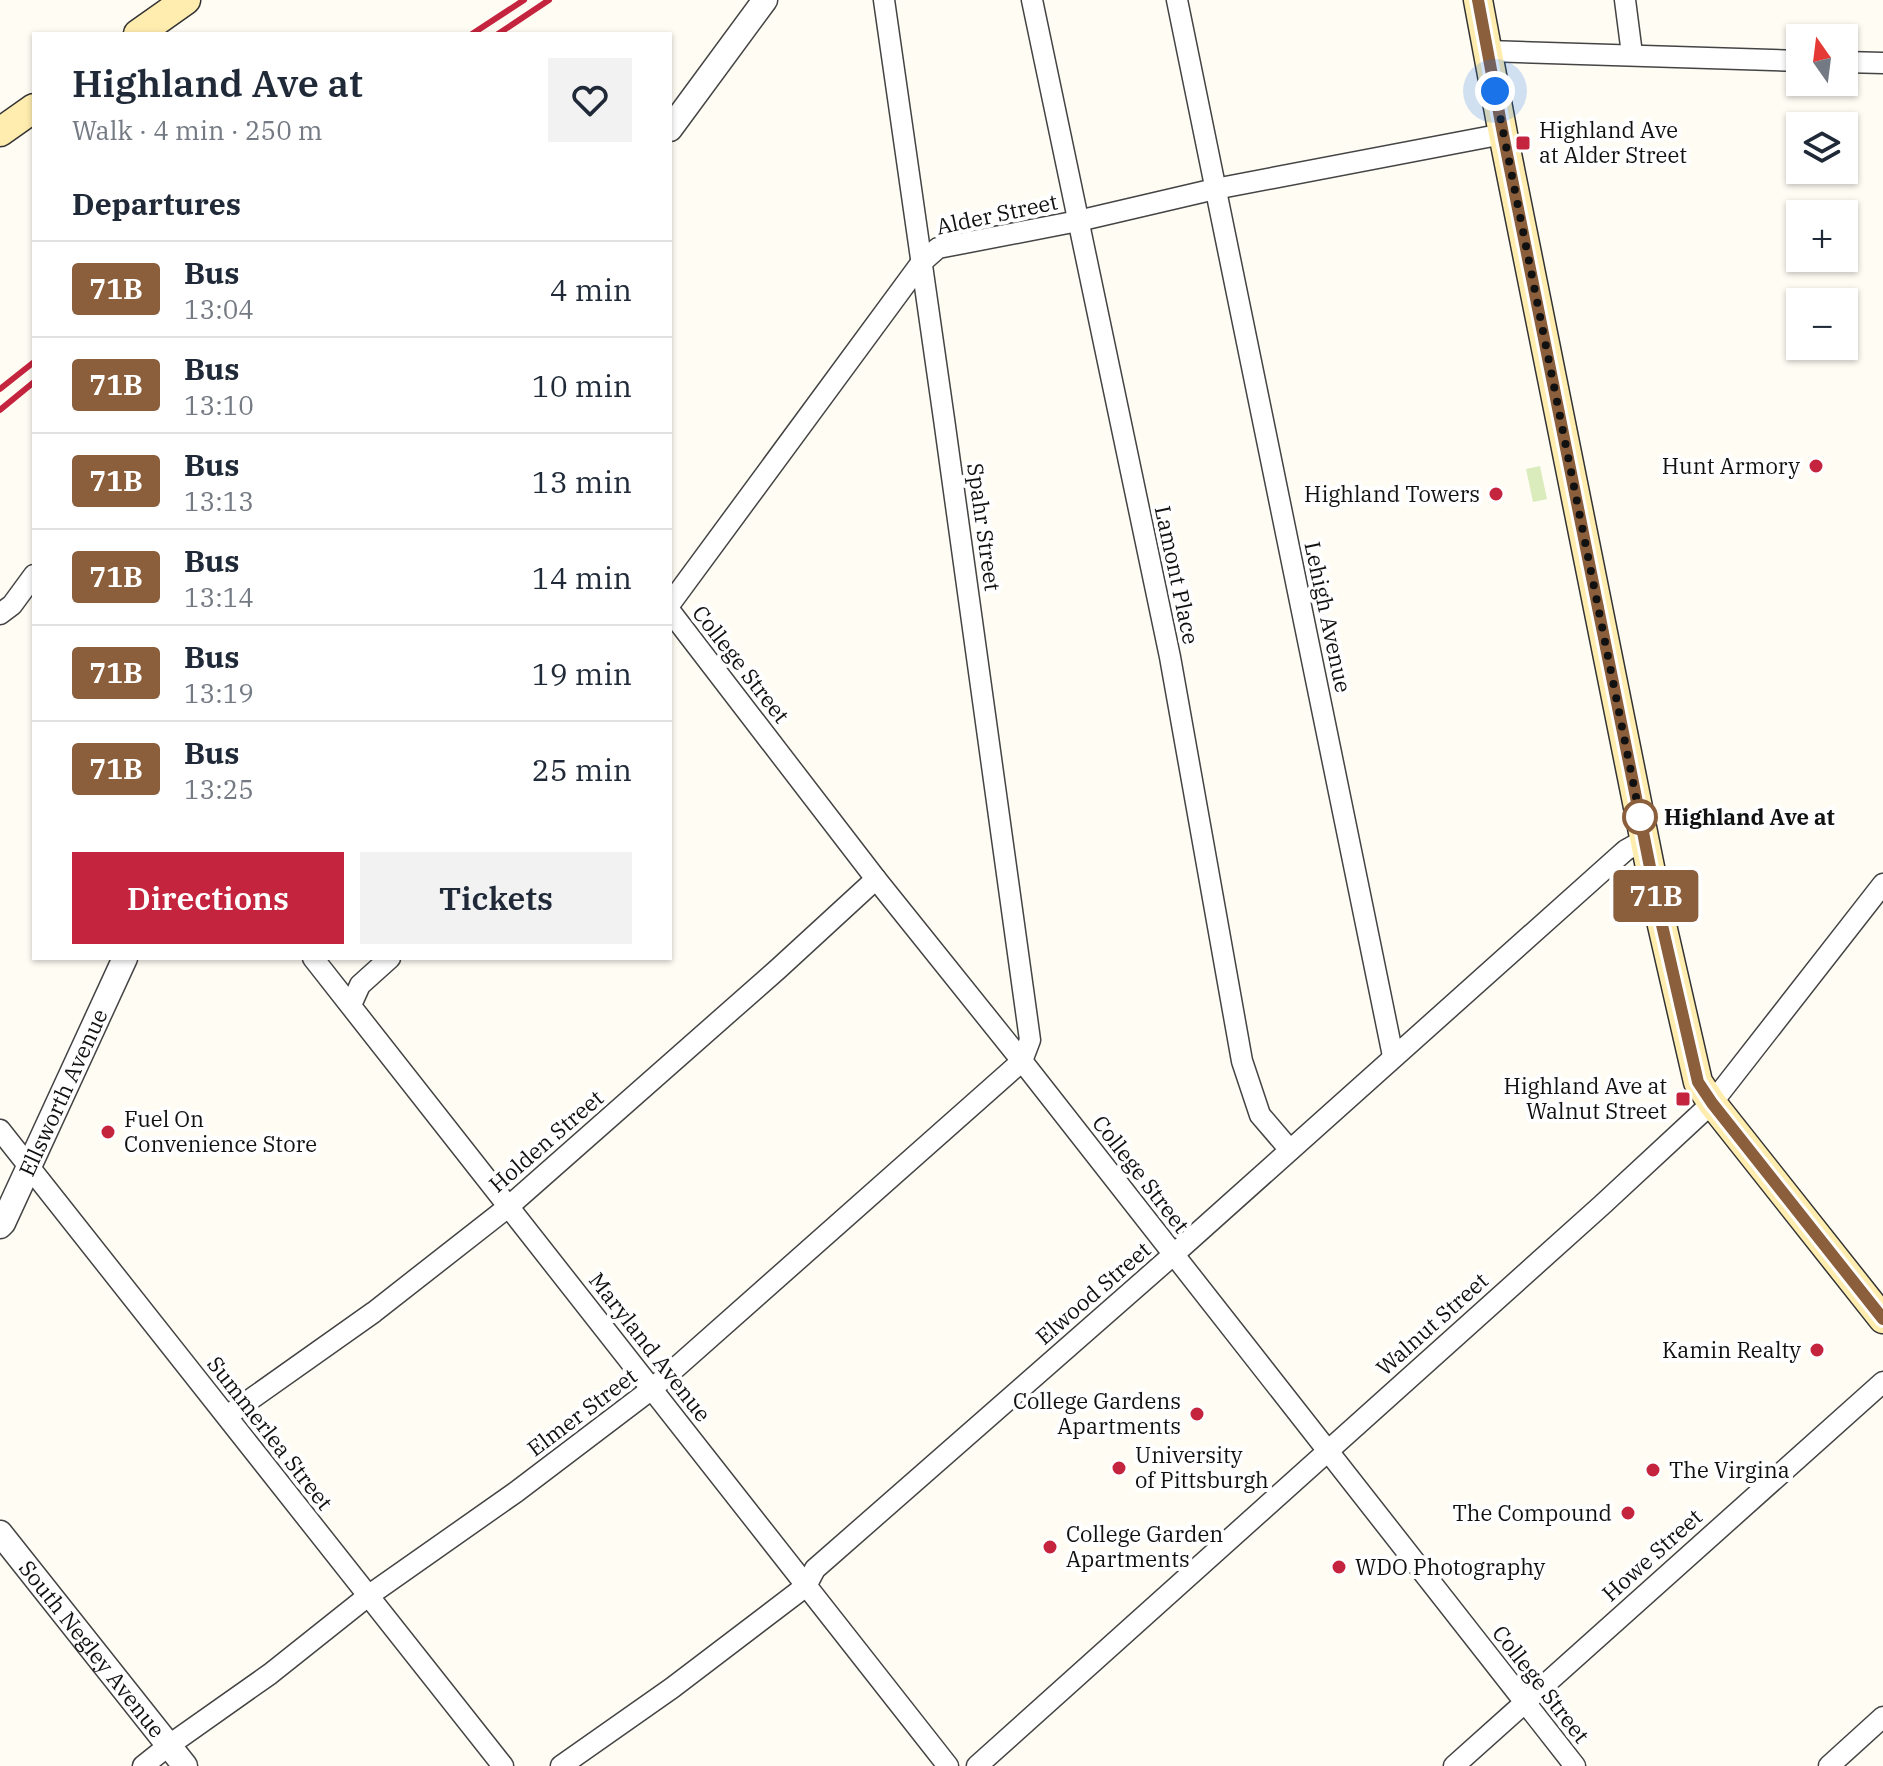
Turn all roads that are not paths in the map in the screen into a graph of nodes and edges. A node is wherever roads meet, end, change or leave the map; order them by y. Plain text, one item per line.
1 (186, 0) edge
2 (765, 0) edge
3 (884, 0) edge
4 (1032, 0) edge
5 (1177, 0) edge
6 (1478, 0) edge
7 (1625, 0) edge
8 (141, 32) edge
9 (1488, 51) junction
10 (1632, 54) junction
11 (1786, 60) edge
12 (1858, 62) edge
13 (1883, 63) edge
14 (32, 109) edge
15 (672, 126) edge
16 (0, 132) edge
17 (1503, 134) junction
18 (1215, 189) junction
19 (1078, 221) junction
20 (921, 263) junction
21 (31, 589) edge
22 (672, 601) edge
23 (0, 614) edge
24 (672, 614) edge
25 (1644, 840) junction
26 (876, 879) junction
27 (1883, 884) edge
28 (124, 960) edge
29 (315, 960) edge
30 (388, 960) edge
31 (351, 1005) junction
32 (1393, 1056) junction
33 (1022, 1061) junction
34 (1712, 1103) junction
35 (0, 1130) edge
36 (1290, 1150) junction
37 (28, 1166) junction
38 (508, 1207) junction
39 (0, 1226) edge
40 (1173, 1255) junction
41 (1883, 1319) edge
42 (1883, 1382) edge
43 (653, 1388) junction
44 (227, 1416) junction
45 (1328, 1450) junction
46 (0, 1533) edge
47 (806, 1586) junction
48 (368, 1596) junction
49 (1524, 1702) junction
50 (1883, 1717) edge
51 (168, 1746) junction
52 (143, 1766) edge
53 (185, 1766) edge
54 (503, 1766) edge
55 (561, 1766) edge
56 (948, 1766) edge
57 (977, 1766) edge
58 (1454, 1766) edge
59 (1575, 1766) edge
60 (1829, 1766) edge

1 - 8 main road
2 - 15 street
3 - 20 street, Spahr Street
4 - 19 street, Lamont Place
5 - 18 street, Lehigh Avenue
6 - 9 main road
7 - 10 street
9 - 10 street
9 - 17 main road
10 - 11 street
12 - 13 street
14 - 16 main road
17 - 18 street, Alder Street
17 - 25 main road
18 - 19 street, Alder Street
18 - 32 street, Lehigh Avenue
19 - 20 street, Alder Street
19 - 36 street, Lamont Place
20 - 22 street, Alder Street
20 - 33 street, Spahr Street
21 - 23 street
24 - 26 street, College Street
25 - 32 street, Elwood Street
25 - 34 main road
26 - 33 street, College Street
26 - 38 street, Holden Street
27 - 34 street, Walnut Street
28 - 37 street, Ellsworth Avenue
29 - 31 street, Maryland Avenue
30 - 31 street
31 - 38 street, Maryland Avenue
32 - 36 street, Elwood Street
33 - 40 street, College Street
33 - 43 street, Elmer Street
34 - 41 main road
34 - 45 street, Walnut Street
35 - 37 street, Summerlea Street
36 - 40 street, Elwood Street
37 - 39 street, Ellsworth Avenue
37 - 44 street, Summerlea Street
38 - 43 street, Maryland Avenue
38 - 44 street, Holden Street
40 - 45 street, College Street
40 - 47 street, Elwood Street
42 - 49 street, Howe Street
43 - 47 street, Maryland Avenue
43 - 48 street, Elmer Street
44 - 48 street, Summerlea Street
45 - 49 street, College Street
45 - 57 street, Walnut Street
46 - 51 street, South Negley Avenue
47 - 55 street, Elwood Street
47 - 56 street, Maryland Avenue
48 - 51 street, Elmer Street
48 - 54 street, Summerlea Street
49 - 58 street, Howe Street
49 - 59 street, College Street
50 - 60 street
51 - 52 street, Elmer Street
51 - 53 street, South Negley Avenue

